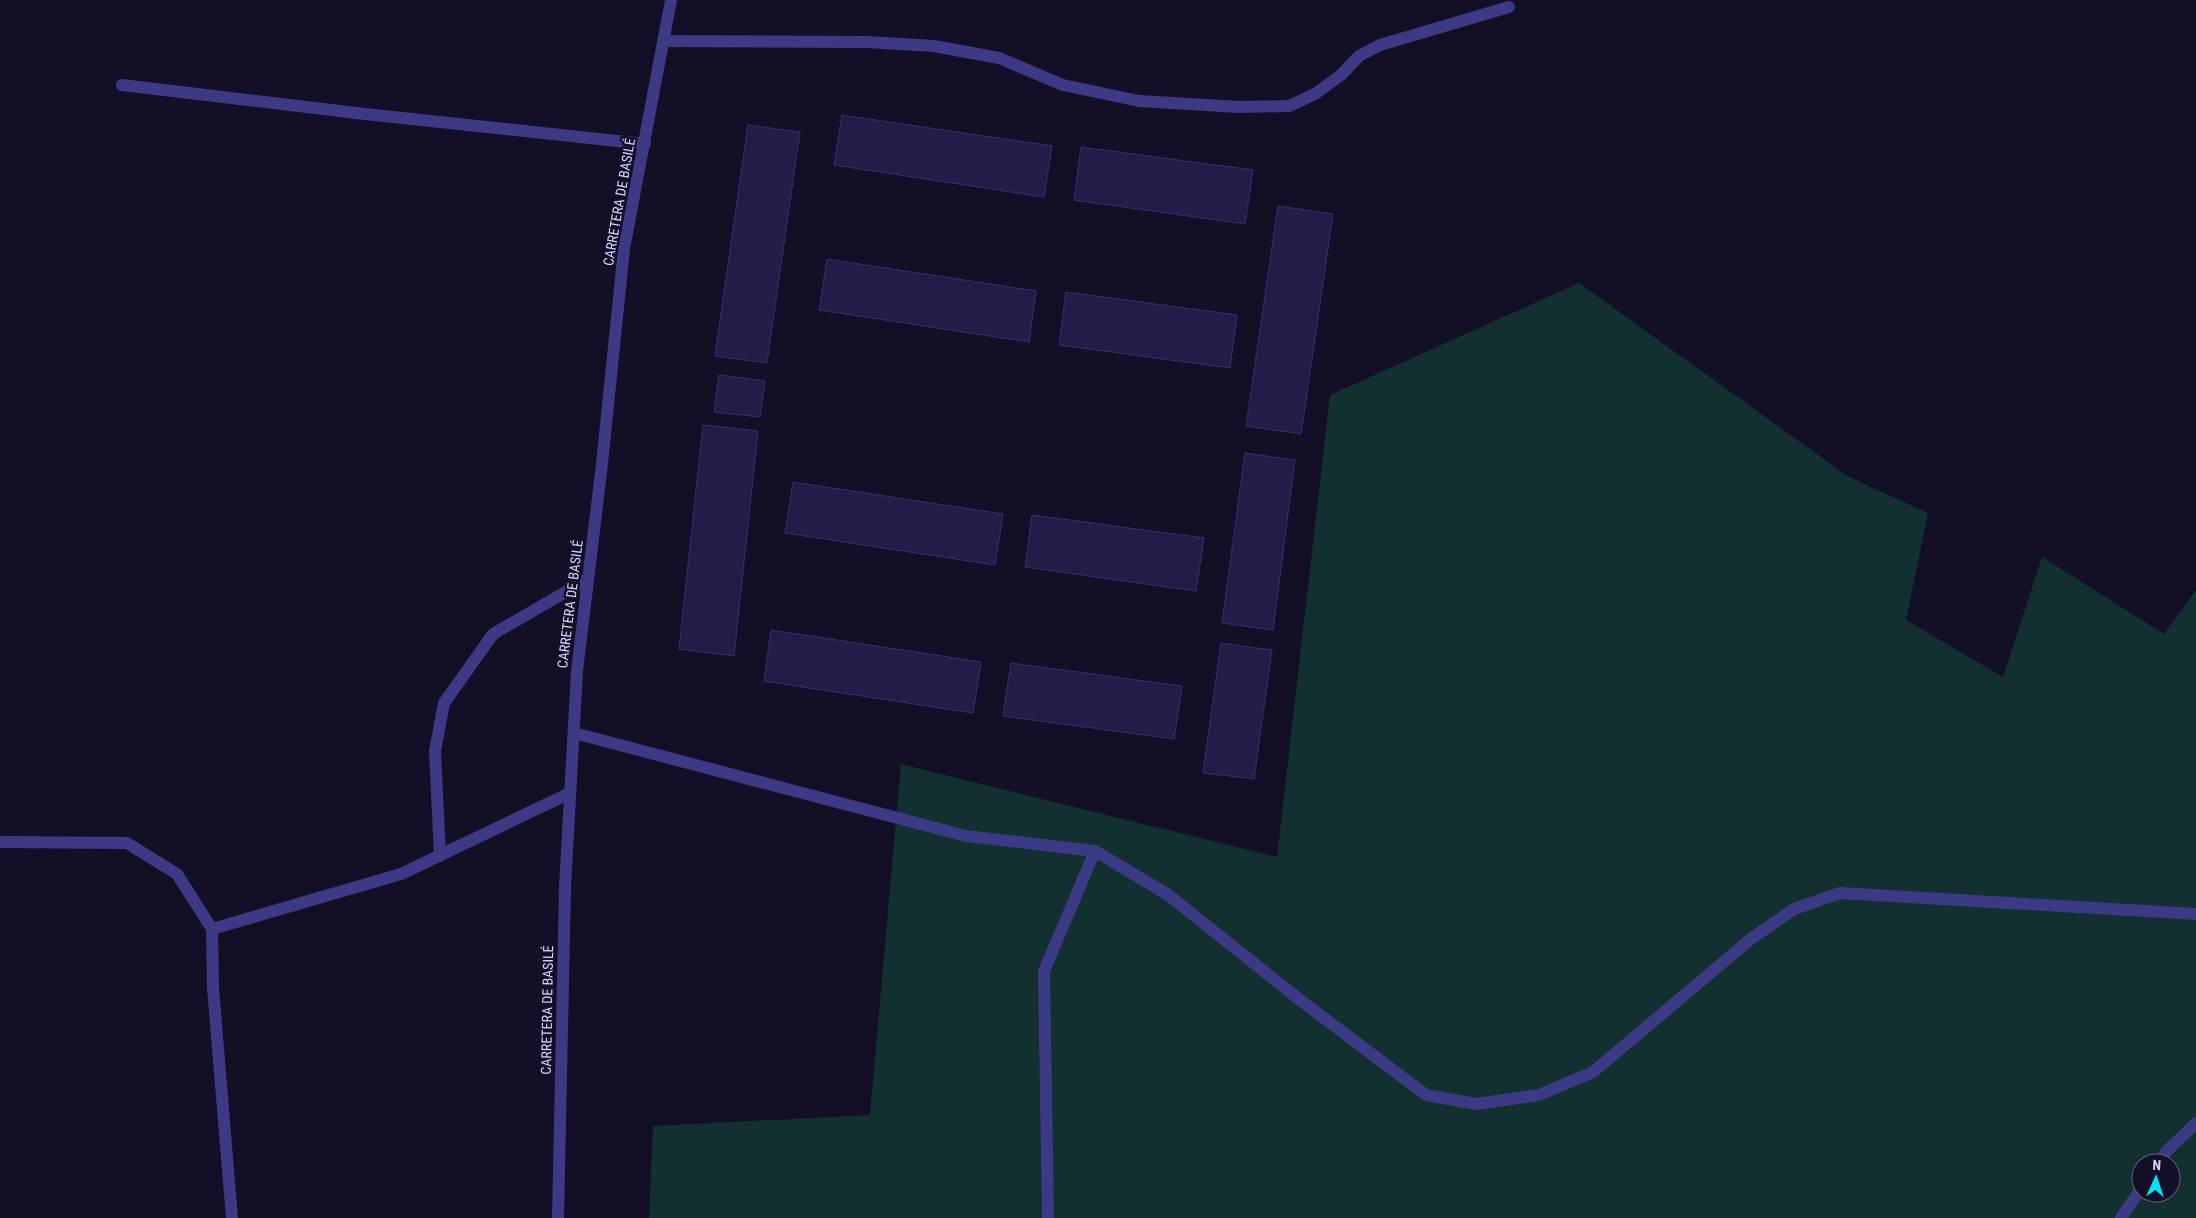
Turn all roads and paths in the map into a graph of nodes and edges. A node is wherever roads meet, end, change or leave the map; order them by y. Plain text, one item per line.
1 (672, 0) edge
2 (1509, 7) dead end
3 (664, 41) junction
4 (122, 85) dead end
5 (645, 144) junction
6 (588, 579) junction
7 (574, 733) junction
8 (570, 793) junction
9 (0, 842) edge
10 (1095, 852) junction
11 (440, 856) junction
12 (2196, 914) edge
13 (212, 930) junction
14 (2196, 1123) edge
15 (2165, 1153) edge
16 (2132, 1203) edge
17 (232, 1218) edge
18 (558, 1218) edge
19 (1048, 1218) edge
20 (2122, 1218) edge

1 - 3 street, CARRETERA DE BASILÉ
2 - 3 street
3 - 5 street, CARRETERA DE BASILÉ
4 - 5 street
5 - 6 street, CARRETERA DE BASILÉ
6 - 7 street, CARRETERA DE BASILÉ
6 - 11 street
7 - 8 street, CARRETERA DE BASILÉ
7 - 10 street
8 - 11 street
8 - 18 street, CARRETERA DE BASILÉ
9 - 13 street
10 - 12 street
10 - 19 street
11 - 13 street
13 - 17 street
14 - 15 street
16 - 20 street

